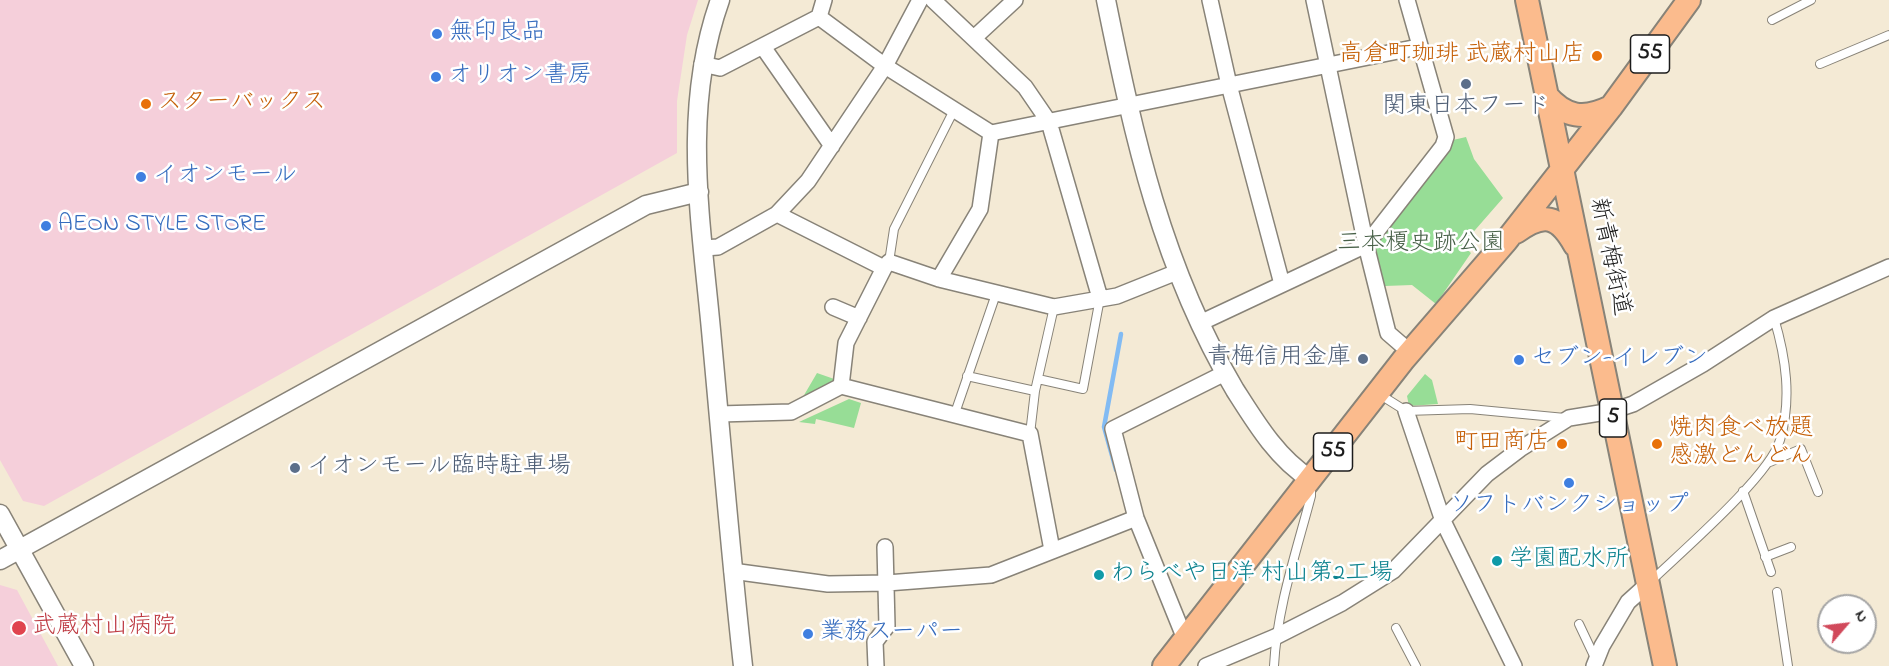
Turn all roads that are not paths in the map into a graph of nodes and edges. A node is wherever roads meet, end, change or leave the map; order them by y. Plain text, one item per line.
1 (720, 0) edge
2 (824, 0) edge
3 (920, 0) edge
4 (933, 0) edge
5 (1015, 0) edge
6 (1106, 0) edge
7 (1210, 0) edge
8 (1314, 0) edge
9 (1407, 0) edge
10 (1527, 0) edge
11 (1811, 0) edge
12 (1680, 5) edge
13 (819, 17) junction
14 (1772, 20) dead end
15 (1889, 34) edge
16 (975, 37) junction
17 (763, 47) junction
18 (1418, 47) junction
19 (702, 64) junction
20 (1820, 64) dead end
21 (885, 66) junction
22 (1327, 66) junction
23 (1229, 85) junction
24 (1546, 94) junction
25 (1127, 106) junction
26 (1611, 107) junction
27 (954, 110) junction
28 (1049, 122) junction
29 (991, 133) junction
30 (832, 146) junction
31 (1562, 170) junction
32 (699, 192) junction
33 (777, 214) junction
34 (1506, 241) junction
35 (1366, 245) junction
36 (704, 248) junction
37 (1579, 252) junction
38 (887, 265) junction
39 (1889, 267) edge
40 (1177, 272) junction
41 (939, 279) junction
42 (1282, 284) junction
43 (996, 294) junction
44 (1100, 298) junction
45 (833, 307) dead end
46 (1054, 307) junction
47 (859, 318) junction
48 (1774, 318) junction
49 (1200, 323) junction
50 (1410, 352) junction
51 (1225, 372) junction
52 (967, 376) junction
53 (1038, 379) junction
54 (841, 386) junction
55 (1035, 392) junction
56 (1378, 393) junction
57 (1406, 411) junction
58 (1612, 411) junction
59 (719, 414) junction
60 (954, 416) junction
61 (1569, 418) junction
62 (1030, 434) junction
63 (1770, 462) junction
64 (1310, 479) junction
65 (1743, 491) junction
66 (1818, 492) dead end
67 (0, 514) edge
68 (1136, 518) junction
69 (1443, 521) junction
70 (885, 547) dead end
71 (1791, 548) dead end
72 (20, 549) junction
73 (1052, 550) junction
74 (1765, 557) junction
75 (0, 560) edge
76 (732, 571) junction
77 (1771, 572) dead end
78 (887, 583) junction
79 (1649, 583) junction
80 (1777, 592) dead end
81 (1579, 624) dead end
82 (1396, 628) dead end
83 (1275, 637) junction
84 (1185, 639) junction
85 (1595, 663) edge
86 (84, 666) edge
87 (743, 666) edge
88 (876, 666) edge
89 (1164, 666) edge
90 (1206, 666) edge
91 (1274, 666) edge
92 (1416, 666) edge
93 (1514, 666) edge
94 (1665, 666) edge
95 (1788, 666) edge

1 - 19 street
2 - 13 street
3 - 21 street
4 - 16 street
5 - 16 street
6 - 25 street
7 - 23 street
8 - 22 street
9 - 18 street
10 - 24 main road, 新青梅街道 / 5
11 - 14 lane
12 - 26 main road, 55
13 - 17 street
13 - 21 street
15 - 20 lane
16 - 28 street
17 - 19 street
17 - 30 street
18 - 22 street
18 - 35 street
19 - 32 street
21 - 27 street
21 - 30 street
22 - 23 street
22 - 35 street
23 - 25 street
23 - 42 street
24 - 26 main road
24 - 31 main road, 新青梅街道 / 5
25 - 28 street
25 - 40 street
26 - 31 main road, 55
27 - 29 street
27 - 38 lane
28 - 29 street
28 - 44 street
29 - 41 street
30 - 33 street
31 - 34 main road, 55
31 - 37 main road, 新青梅街道 / 5
32 - 36 street
32 - 72 street
33 - 36 street
33 - 38 street
34 - 37 main road
34 - 50 main road, 55
35 - 42 street
35 - 50 street
36 - 59 street
37 - 58 main road, 新青梅街道 / 5
38 - 41 street
38 - 47 street
39 - 48 street
40 - 44 street
40 - 49 street
41 - 43 street
42 - 49 street
43 - 46 street
43 - 52 lane
44 - 46 street
44 - 53 lane
45 - 47 street
46 - 53 lane
47 - 54 street
48 - 58 street
48 - 63 lane
49 - 51 street
50 - 56 main road, 55
51 - 64 street
51 - 68 street
52 - 55 lane
52 - 60 lane
53 - 55 lane
54 - 59 street
54 - 60 street
55 - 62 lane
56 - 57 lane
56 - 64 main road, 55
57 - 61 lane
57 - 69 street
58 - 61 street
58 - 79 main road, 新青梅街道 / 5
59 - 76 street
60 - 62 street
61 - 69 street
62 - 73 street
63 - 65 lane
63 - 66 lane
64 - 83 lane
64 - 84 main road, 55
65 - 74 lane
65 - 79 lane
67 - 72 street
68 - 73 street
68 - 84 street
69 - 83 street
69 - 93 street
70 - 78 street
71 - 74 lane
72 - 75 street
72 - 86 street
73 - 78 street
74 - 77 lane
76 - 78 street
76 - 87 street
78 - 88 street
79 - 85 street
79 - 94 main road, 新青梅街道 / 5
80 - 95 lane
81 - 85 lane
82 - 92 lane
83 - 90 street
83 - 91 lane
84 - 89 main road, 55

